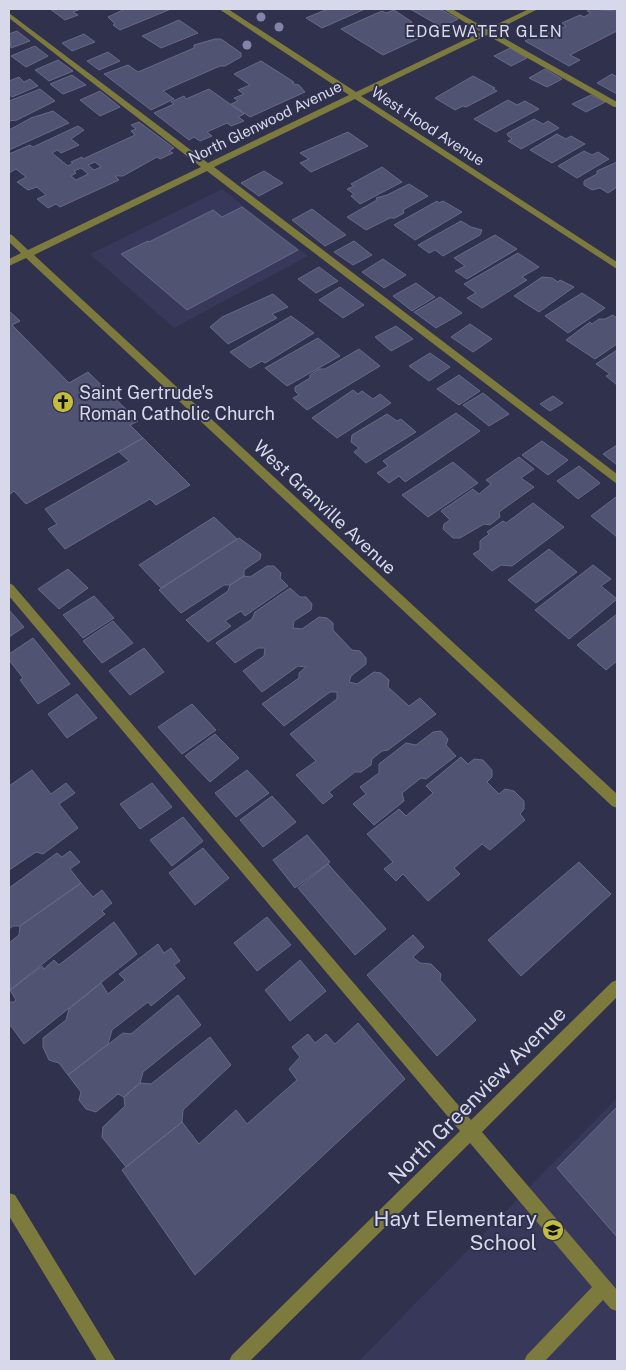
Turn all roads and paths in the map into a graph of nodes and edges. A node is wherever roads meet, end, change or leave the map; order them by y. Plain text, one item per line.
1 (223, 9) edge
2 (447, 9) edge
3 (534, 9) edge
4 (9, 15) edge
5 (487, 32) junction
6 (355, 95) junction
7 (617, 105) edge
8 (207, 167) junction
9 (9, 237) edge
10 (26, 254) junction
11 (9, 263) edge
12 (617, 266) edge
13 (617, 480) edge
14 (9, 588) edge
15 (617, 802) edge
16 (617, 986) edge
17 (471, 1131) junction
18 (9, 1201) edge
19 (604, 1287) junction
20 (617, 1303) edge
21 (107, 1361) edge
22 (238, 1361) edge
23 (533, 1361) edge

1 - 6 street, West Hood Avenue
2 - 5 street
3 - 5 street, North Glenwood Avenue
4 - 8 street
5 - 6 street, North Glenwood Avenue
5 - 7 street
6 - 8 street, North Glenwood Avenue
6 - 12 street, West Hood Avenue
8 - 10 street, North Glenwood Avenue
8 - 13 street
9 - 10 street, West Granville Avenue
10 - 11 street, North Glenwood Avenue
10 - 15 street, West Granville Avenue
14 - 17 street
16 - 17 street, North Greenview Avenue
17 - 19 street
17 - 22 street, North Greenview Avenue
18 - 21 street
19 - 20 street
19 - 23 street

